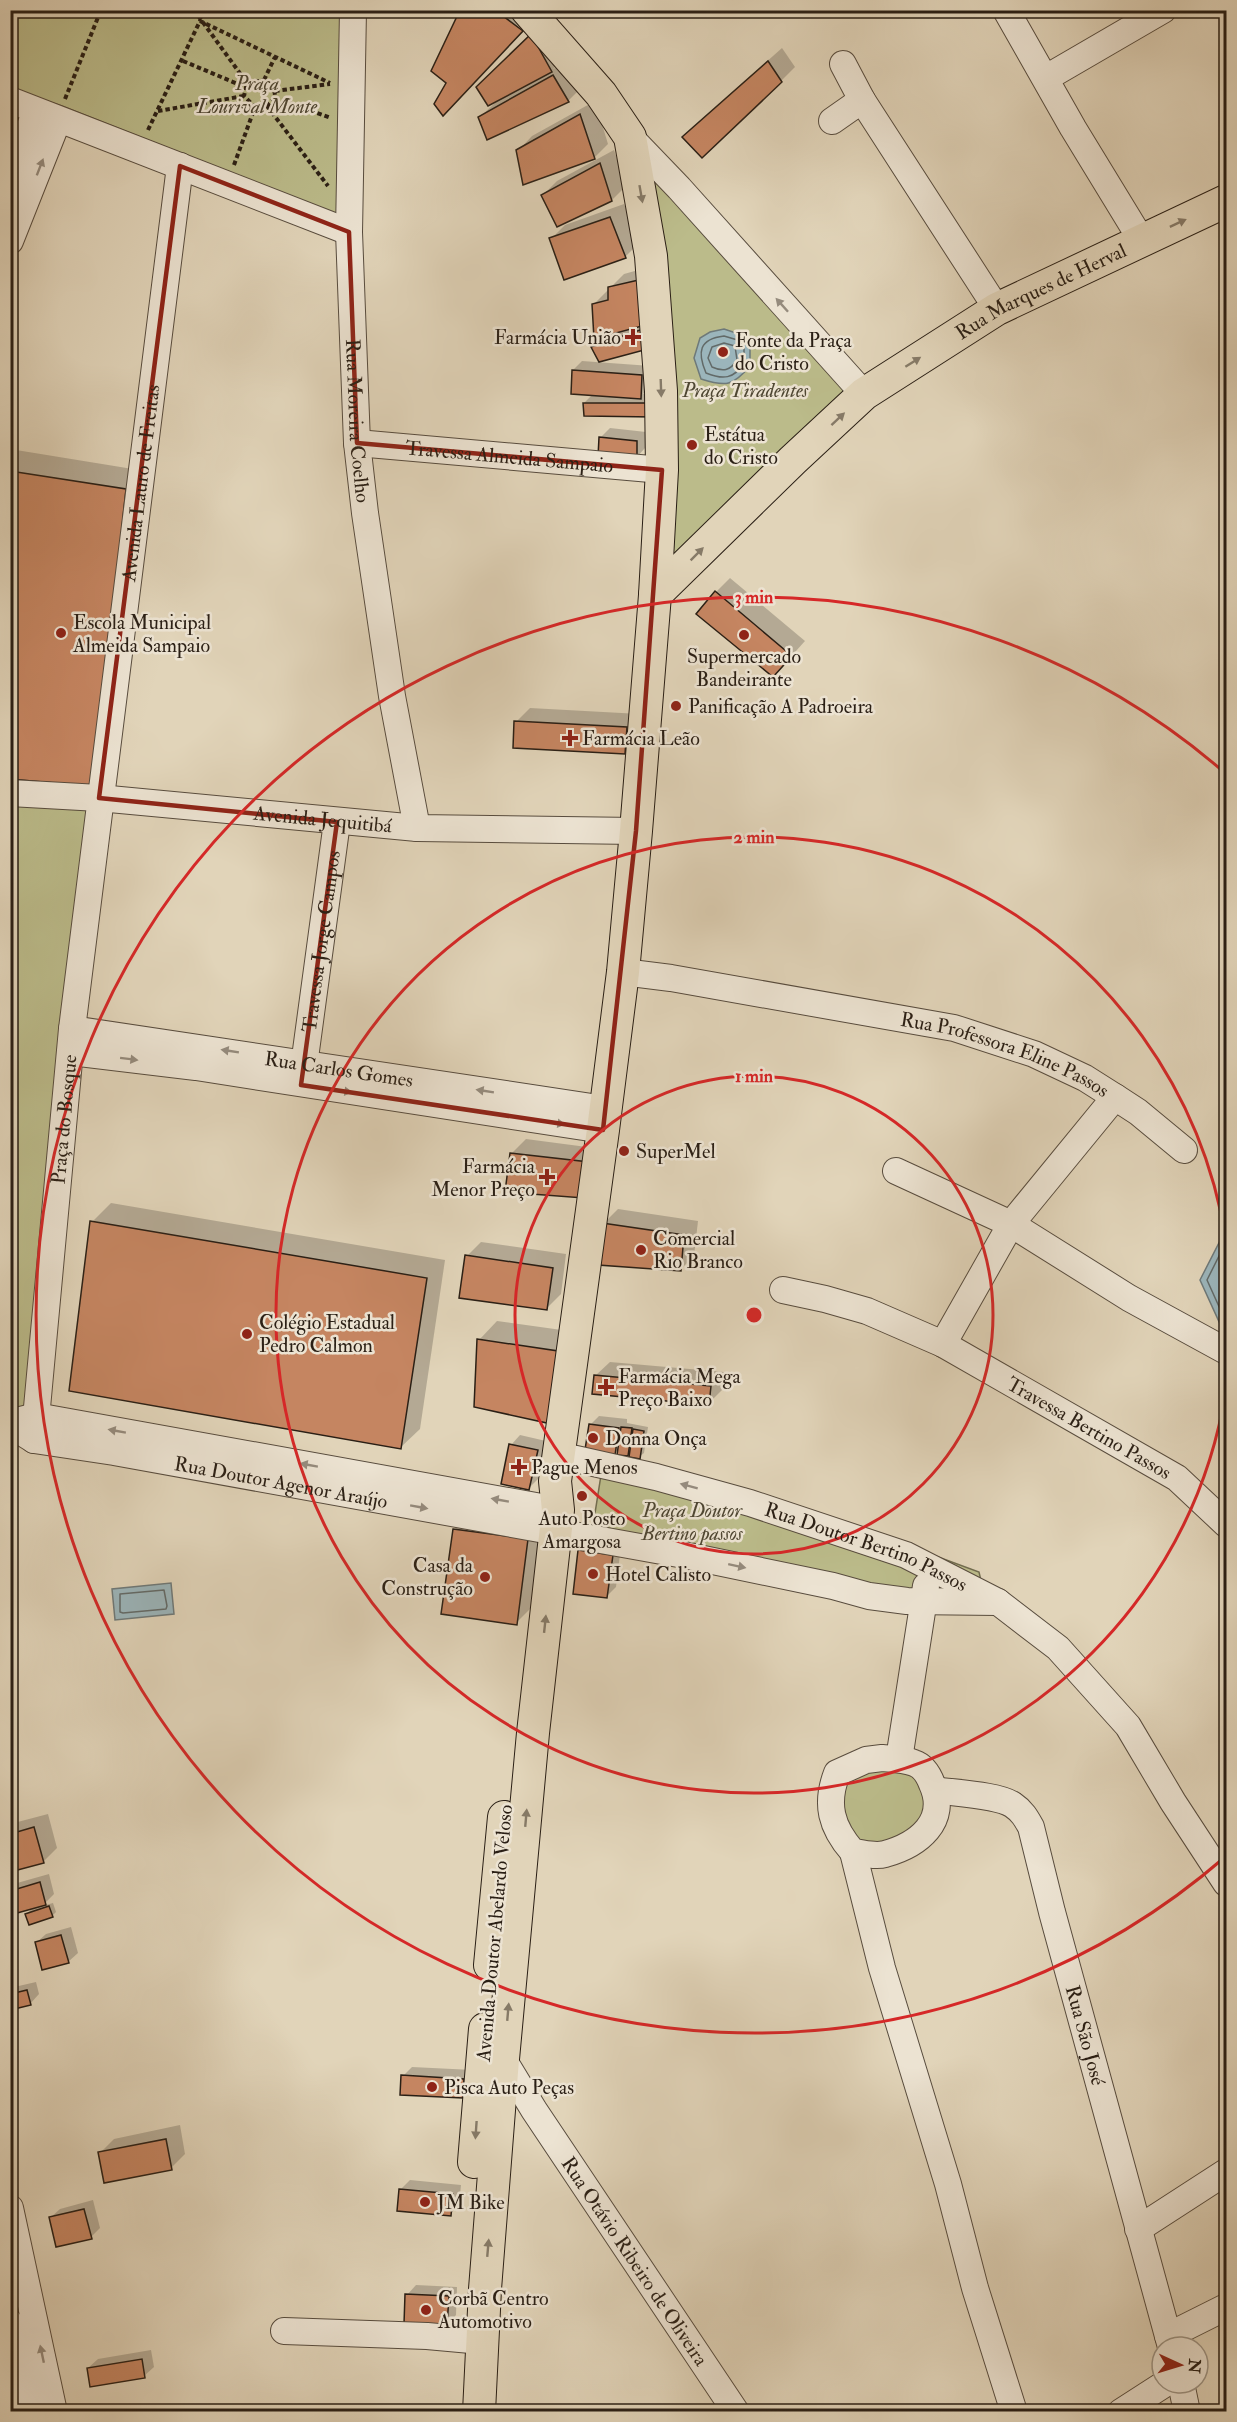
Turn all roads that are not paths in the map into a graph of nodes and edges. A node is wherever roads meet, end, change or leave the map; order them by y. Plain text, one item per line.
1 (353, 10) edge
2 (527, 10) edge
3 (1006, 10) edge
4 (1162, 10) edge
5 (843, 64) dead end
6 (1046, 78) junction
7 (10, 100) edge
8 (862, 100) junction
9 (47, 115) junction
10 (832, 121) dead end
11 (630, 137) junction
12 (180, 166) junction
13 (10, 177) edge
14 (1227, 201) edge
15 (349, 232) junction
16 (10, 241) edge
17 (1142, 241) junction
18 (997, 309) junction
19 (864, 394) junction
20 (357, 443) junction
21 (662, 470) junction
22 (656, 596) junction
23 (10, 793) edge
24 (99, 798) junction
25 (337, 822) junction
26 (417, 828) junction
27 (636, 831) junction
28 (622, 972) junction
29 (72, 1040) junction
30 (303, 1074) junction
31 (1115, 1097) junction
32 (604, 1119) junction
33 (1184, 1150) dead end
34 (896, 1172) dead end
35 (1011, 1224) junction
36 (783, 1290) dead end
37 (943, 1344) junction
38 (1227, 1351) edge
39 (10, 1424) edge
40 (35, 1428) junction
41 (550, 1502) junction
42 (1227, 1524) edge
43 (930, 1566) junction
44 (922, 1601) junction
45 (998, 1602) junction
46 (899, 1759) junction
47 (935, 1790) junction
48 (853, 1852) junction
49 (1227, 1883) edge
50 (493, 2055) junction
51 (489, 2100) junction
52 (534, 2110) junction
53 (1227, 2172) edge
54 (10, 2208) edge
55 (1138, 2229) junction
56 (1227, 2307) edge
57 (10, 2324) edge
58 (284, 2331) dead end
59 (1168, 2335) edge
60 (1181, 2335) edge
61 (471, 2340) junction
62 (1150, 2393) edge
63 (1183, 2395) edge
64 (468, 2410) edge
65 (29, 2412) edge
66 (54, 2412) edge
67 (736, 2412) edge
68 (1014, 2412) edge
69 (1121, 2412) edge
70 (1187, 2412) edge

1 - 15 street, Rua Moreira Coelho
2 - 11 main road
3 - 6 street
4 - 6 street
5 - 8 street
6 - 17 street
7 - 9 street
8 - 10 street
8 - 18 street
9 - 12 street
9 - 13 street
16 -> 9 street
19 -> 11 street
11 -> 21 main road
12 - 15 street
12 - 24 street, Avenida Lauro de Freitas
17 -> 14 main road, Rua Marques de Herval
15 - 20 street, Rua Moreira Coelho
17 - 18 main road, Rua Marques de Herval
19 -> 18 main road, Rua Marques de Herval
22 -> 19 main road
20 - 21 street, Travessa Almeida Sampaio
20 - 26 street, Rua Moreira Coelho
21 - 22 main road
22 - 27 main road, Avenida Doutor Abelardo Veloso
23 - 24 street, Avenida Jequitibá
24 - 25 street, Avenida Jequitibá
24 - 29 street, Praça do Bosque
25 - 26 street, Avenida Jequitibá
25 - 30 street, Travessa Jorge Campos
26 - 27 street, Avenida Jequitibá
27 - 28 main road, Avenida Doutor Abelardo Veloso
28 - 31 street, Rua Professora Eline Passos
28 - 32 main road, Avenida Doutor Abelardo Veloso
29 - 30 street, Rua Carlos Gomes
29 - 40 street, Praça do Bosque
30 - 32 street, Rua Carlos Gomes
31 - 33 street
31 - 35 street, Rua Professora Eline Passos
32 - 41 main road, Avenida Doutor Abelardo Veloso
34 - 35 street
35 - 37 street
35 - 38 street
36 - 37 street, Travessa Bertino Passos
37 - 42 street, Travessa Bertino Passos
39 - 40 street, Rua Doutor Agenor Araújo
40 - 41 street, Rua Doutor Agenor Araújo
43 -> 41 street, Rua Doutor Bertino Passos
41 -> 44 street, Rua Doutor Bertino Passos
41 - 50 main road, Avenida Doutor Abelardo Veloso
43 - 44 street
43 - 45 street, Rua Doutor Bertino Passos
44 - 45 street, Rua Doutor Bertino Passos
44 - 46 street
45 - 49 street, Rua Doutor Bertino Passos
46 - 47 street
46 - 48 street
47 - 48 street
47 - 55 street, Rua São José
48 - 68 street
50 - 51 main road, Avenida Doutor Abelardo Veloso
50 - 52 street, Rua Otávio Ribeiro de Oliveira
51 - 52 street
51 - 61 main road, Avenida Doutor Abelardo Veloso
52 - 67 street, Rua Otávio Ribeiro de Oliveira
53 - 55 street
66 -> 54 street
55 - 59 street, Rua São José
56 - 60 street
57 - 65 street
58 - 61 street
61 - 64 main road, Avenida Doutor Abelardo Veloso
62 - 69 street
63 - 70 street

